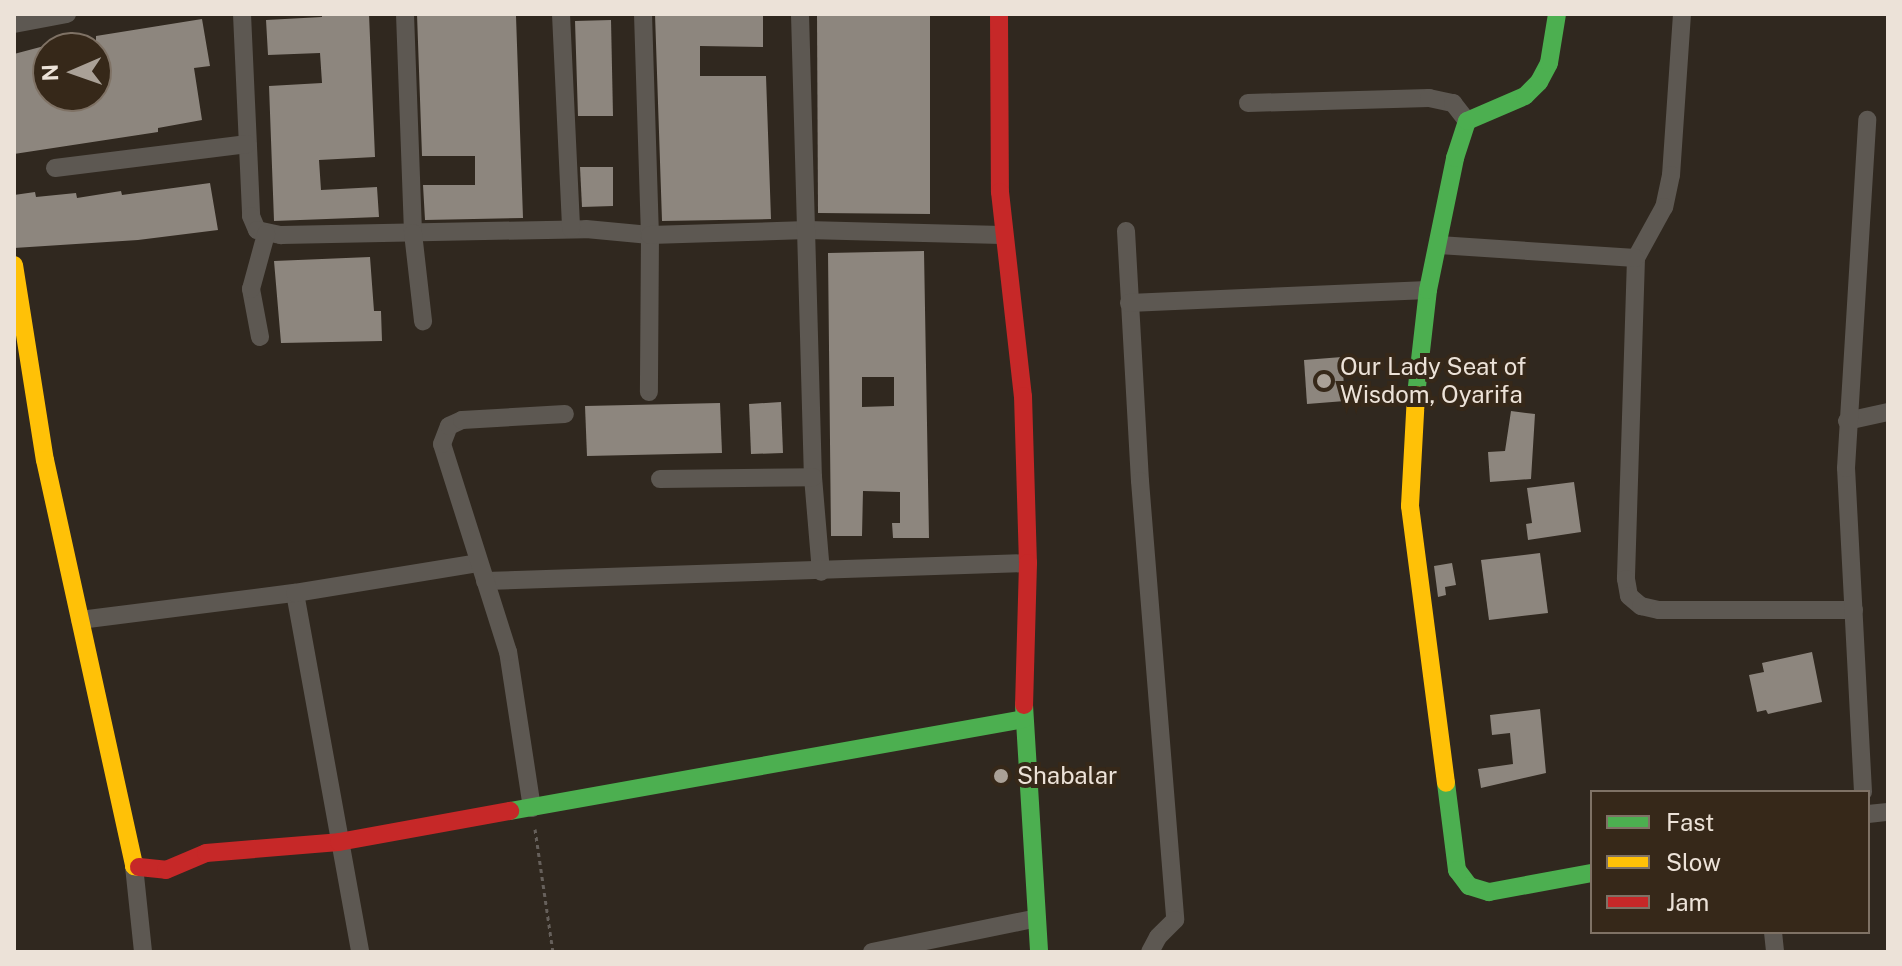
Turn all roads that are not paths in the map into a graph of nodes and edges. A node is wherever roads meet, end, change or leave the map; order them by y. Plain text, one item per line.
1 (67, 14) edge
2 (242, 14) edge
3 (405, 14) edge
4 (561, 14) edge
5 (643, 14) edge
6 (800, 14) edge
7 (999, 14) edge
8 (1557, 14) edge
9 (1682, 14) edge
10 (14, 24) edge
11 (1248, 103) dead end
12 (1867, 120) dead end
13 (1467, 121) junction
14 (248, 144) junction
15 (55, 168) dead end
16 (571, 229) junction
17 (807, 230) junction
18 (1126, 231) dead end
19 (413, 233) junction
20 (266, 234) junction
21 (650, 235) junction
22 (1002, 235) junction
23 (1439, 245) junction
24 (1636, 258) junction
25 (14, 265) edge
26 (1428, 290) junction
27 (1129, 303) junction
28 (423, 321) dead end
29 (260, 337) dead end
30 (649, 392) dead end
31 (1888, 412) edge
32 (565, 414) dead end
33 (1847, 421) junction
34 (813, 477) junction
35 (660, 479) dead end
36 (478, 563) junction
37 (1028, 563) junction
38 (821, 572) junction
39 (485, 581) junction
40 (295, 593) junction
41 (1854, 610) junction
42 (80, 620) junction
43 (1024, 719) junction
44 (1863, 790) edge
45 (532, 808) junction
46 (339, 842) junction
47 (134, 866) junction
48 (1590, 873) edge
49 (1037, 918) junction
50 (143, 952) edge
51 (360, 952) edge
52 (872, 952) edge
53 (1039, 952) edge
54 (1150, 952) edge

1 - 10 street
2 - 14 street
3 - 19 street
4 - 16 street
5 - 21 street
6 - 17 street
7 - 22 street
8 - 13 street
9 - 24 street
11 - 13 street
12 - 33 street
13 - 23 street
14 - 15 street
14 - 20 street
16 - 19 street
16 - 21 street
17 - 21 street
17 - 22 street
17 - 34 street
18 - 27 street
19 - 20 street
19 - 28 street
20 - 29 street
21 - 30 street
22 - 37 street
23 - 24 street
23 - 26 street
24 - 41 street
25 - 42 street
26 - 27 street
26 - 48 street
27 - 54 street
31 - 33 street
32 - 36 street
33 - 41 street
34 - 35 street
34 - 38 street
36 - 39 street
36 - 40 street
37 - 38 street
37 - 43 street
38 - 39 street
39 - 45 street
40 - 42 street
40 - 46 street
41 - 44 street
42 - 47 street
43 - 45 street
43 - 49 street
45 - 46 street
46 - 47 street
46 - 51 street
47 - 50 street
49 - 52 street
49 - 53 street

